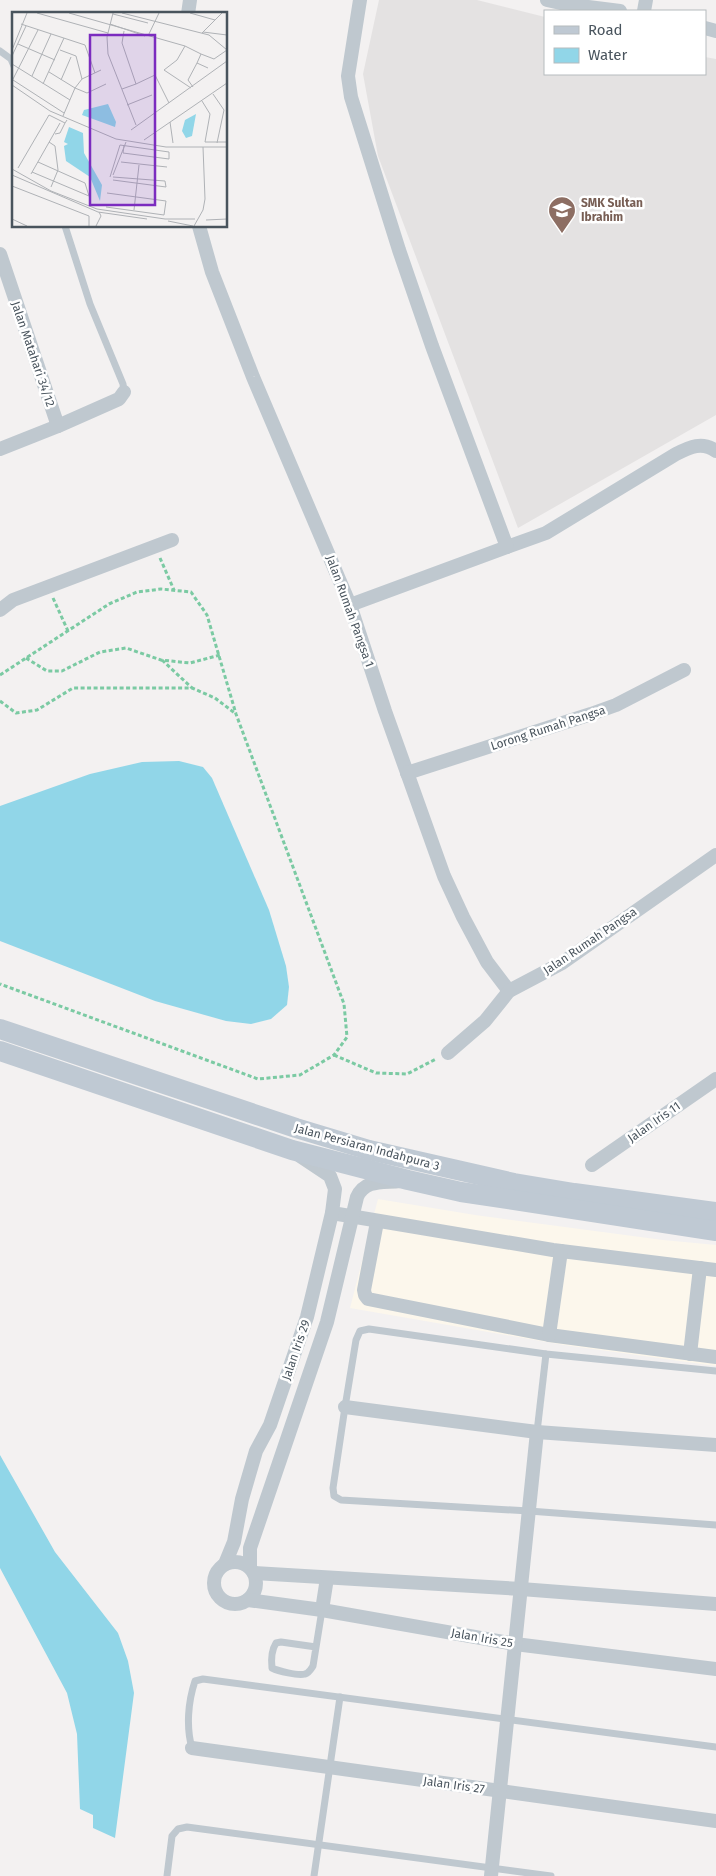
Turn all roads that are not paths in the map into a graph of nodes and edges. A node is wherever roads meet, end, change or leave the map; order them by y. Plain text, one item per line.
1 (360, 0) edge
2 (547, 0) edge
3 (602, 5) edge
4 (617, 10) edge
5 (0, 51) edge
6 (12, 61) edge
7 (66, 228) edge
8 (200, 228) edge
9 (0, 254) edge
10 (124, 392) joint
11 (58, 426) junction
12 (0, 448) edge
13 (716, 451) edge
14 (172, 540) dead end
15 (508, 547) junction
16 (350, 605) junction
17 (0, 610) edge
18 (684, 670) dead end
19 (407, 774) junction
20 (716, 855) edge
21 (509, 992) junction
22 (0, 1029) edge
23 (0, 1051) edge
24 (448, 1052) road end
25 (716, 1079) edge
26 (292, 1150) junction
27 (592, 1165) dead end
28 (408, 1180) junction
29 (716, 1212) edge
30 (332, 1213) junction
31 (353, 1217) junction
32 (377, 1222) junction
33 (716, 1231) edge
34 (561, 1251) junction
35 (700, 1268) junction
36 (716, 1270) edge
37 (549, 1335) junction
38 (546, 1354) junction
39 (690, 1354) junction
40 (716, 1357) edge
41 (716, 1371) edge
42 (344, 1407) junction
43 (537, 1432) junction
44 (716, 1445) edge
45 (529, 1511) junction
46 (716, 1525) edge
47 (225, 1564) junction
48 (252, 1570) junction
49 (327, 1578) junction
50 (521, 1588) junction
51 (248, 1600) junction
52 (716, 1604) edge
53 (322, 1610) junction
54 (515, 1644) junction
55 (316, 1647) junction
56 (716, 1669) edge
57 (340, 1697) junction
58 (507, 1719) junction
59 (716, 1747) edge
60 (192, 1748) joint
61 (330, 1767) junction
62 (500, 1791) junction
63 (716, 1821) edge
64 (319, 1845) junction
65 (491, 1872) edge
66 (167, 1876) edge
67 (314, 1876) edge
68 (550, 1876) edge

1 - 15 street
2 - 3 street
3 - 4 street
5 - 6 lane
7 - 10 lane
8 - 16 street, Jalan Rumah Pangsa 1
9 - 11 street, Jalan Matahari 34/12
10 - 11 street
11 - 12 street
13 - 15 street
14 - 17 street
15 - 16 street
16 - 19 street, Jalan Rumah Pangsa 1
18 - 19 street, Lorong Rumah Pangsa
19 - 21 street, Jalan Rumah Pangsa 1
20 - 21 street, Jalan Rumah Pangsa
21 - 24 street, Jalan Rumah Pangsa
22 - 29 main road, Jalan Persiaran Indahpura 3
23 - 26 main road, Jalan Persiaran Indahpura 3
25 - 27 street, Jalan Iris 11
26 - 28 main road, Jalan Persiaran Indahpura 3
26 - 30 street, Jalan Iris 29
28 - 31 street, Jalan Iris 29
28 - 33 main road, Jalan Persiaran Indahpura 3
30 - 31 street
30 - 47 street, Jalan Iris 29
31 - 32 street
31 - 48 street, Jalan Iris 29
32 - 34 street
32 - 37 street
34 - 35 street
34 - 37 street
35 - 36 street
35 - 39 street
37 - 39 street
38 - 41 lane
38 - 42 lane
38 - 43 lane
39 - 40 street
42 - 43 street
42 - 45 lane
43 - 44 street
43 - 45 street
45 - 46 lane
45 - 50 street
47 - 48 street
47 - 51 street
48 - 49 street
48 - 51 street
49 - 50 street
49 - 53 street
50 - 52 street
50 - 54 street
51 - 53 street, Jalan Iris 25
53 - 54 street, Jalan Iris 25
53 - 55 lane
54 - 56 street, Jalan Iris 25
54 - 58 street
55 - 55 lane
57 - 58 lane
57 - 60 lane
57 - 61 lane
58 - 59 lane
58 - 62 street
60 - 61 street, Jalan Iris 27
61 - 62 street, Jalan Iris 27
61 - 64 lane
62 - 63 street, Jalan Iris 27
62 - 65 street
64 - 65 lane
64 - 66 lane
64 - 67 lane
65 - 68 lane

